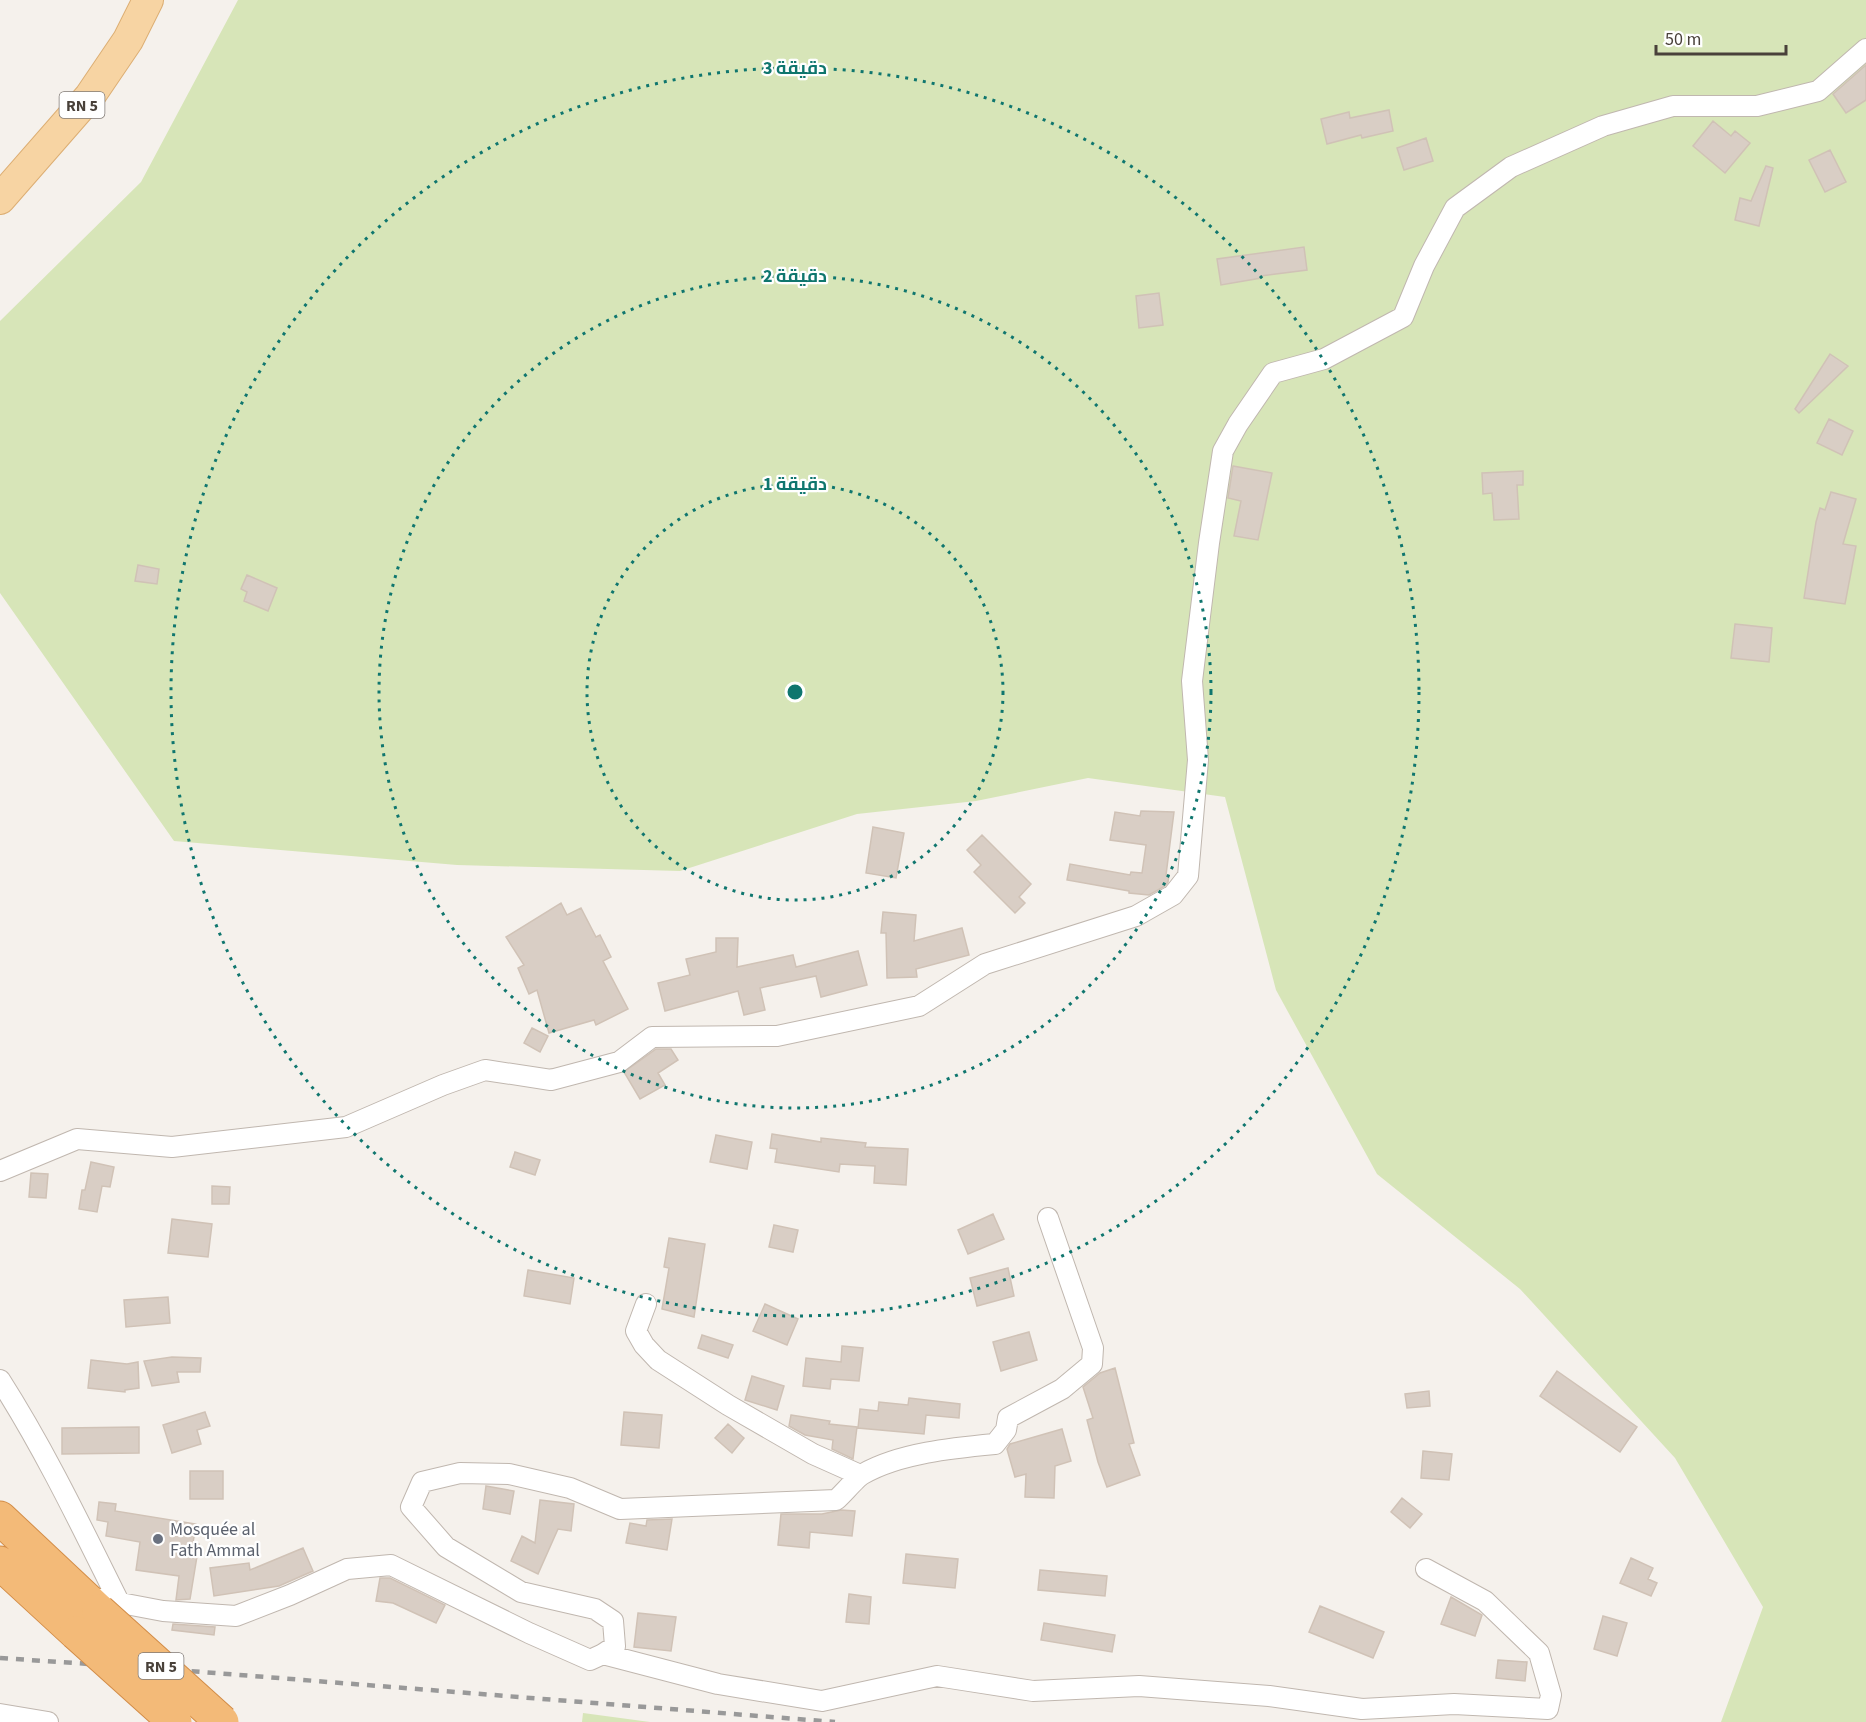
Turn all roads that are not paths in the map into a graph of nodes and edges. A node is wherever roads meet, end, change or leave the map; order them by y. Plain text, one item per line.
1 (148, 0) edge
2 (1866, 49) edge
3 (0, 199) edge
4 (0, 1171) edge
5 (1048, 1218) dead end
6 (646, 1304) dead end
7 (0, 1380) edge
8 (860, 1475) junction
9 (0, 1518) edge
10 (2, 1568) edge
11 (1426, 1569) dead end
12 (100, 1603) junction
13 (603, 1654) junction
14 (0, 1713) edge
15 (48, 1722) edge
16 (175, 1722) edge
17 (222, 1722) edge

1 - 3 main road, RN 5
2 - 4 street
5 - 8 street
6 - 8 street
7 - 12 street
8 - 13 street
9 - 12 highway, RN 5
10 - 16 highway, RN 5, bridge
11 - 13 street
12 - 13 street
12 - 17 highway, RN 5, bridge
14 - 15 street

